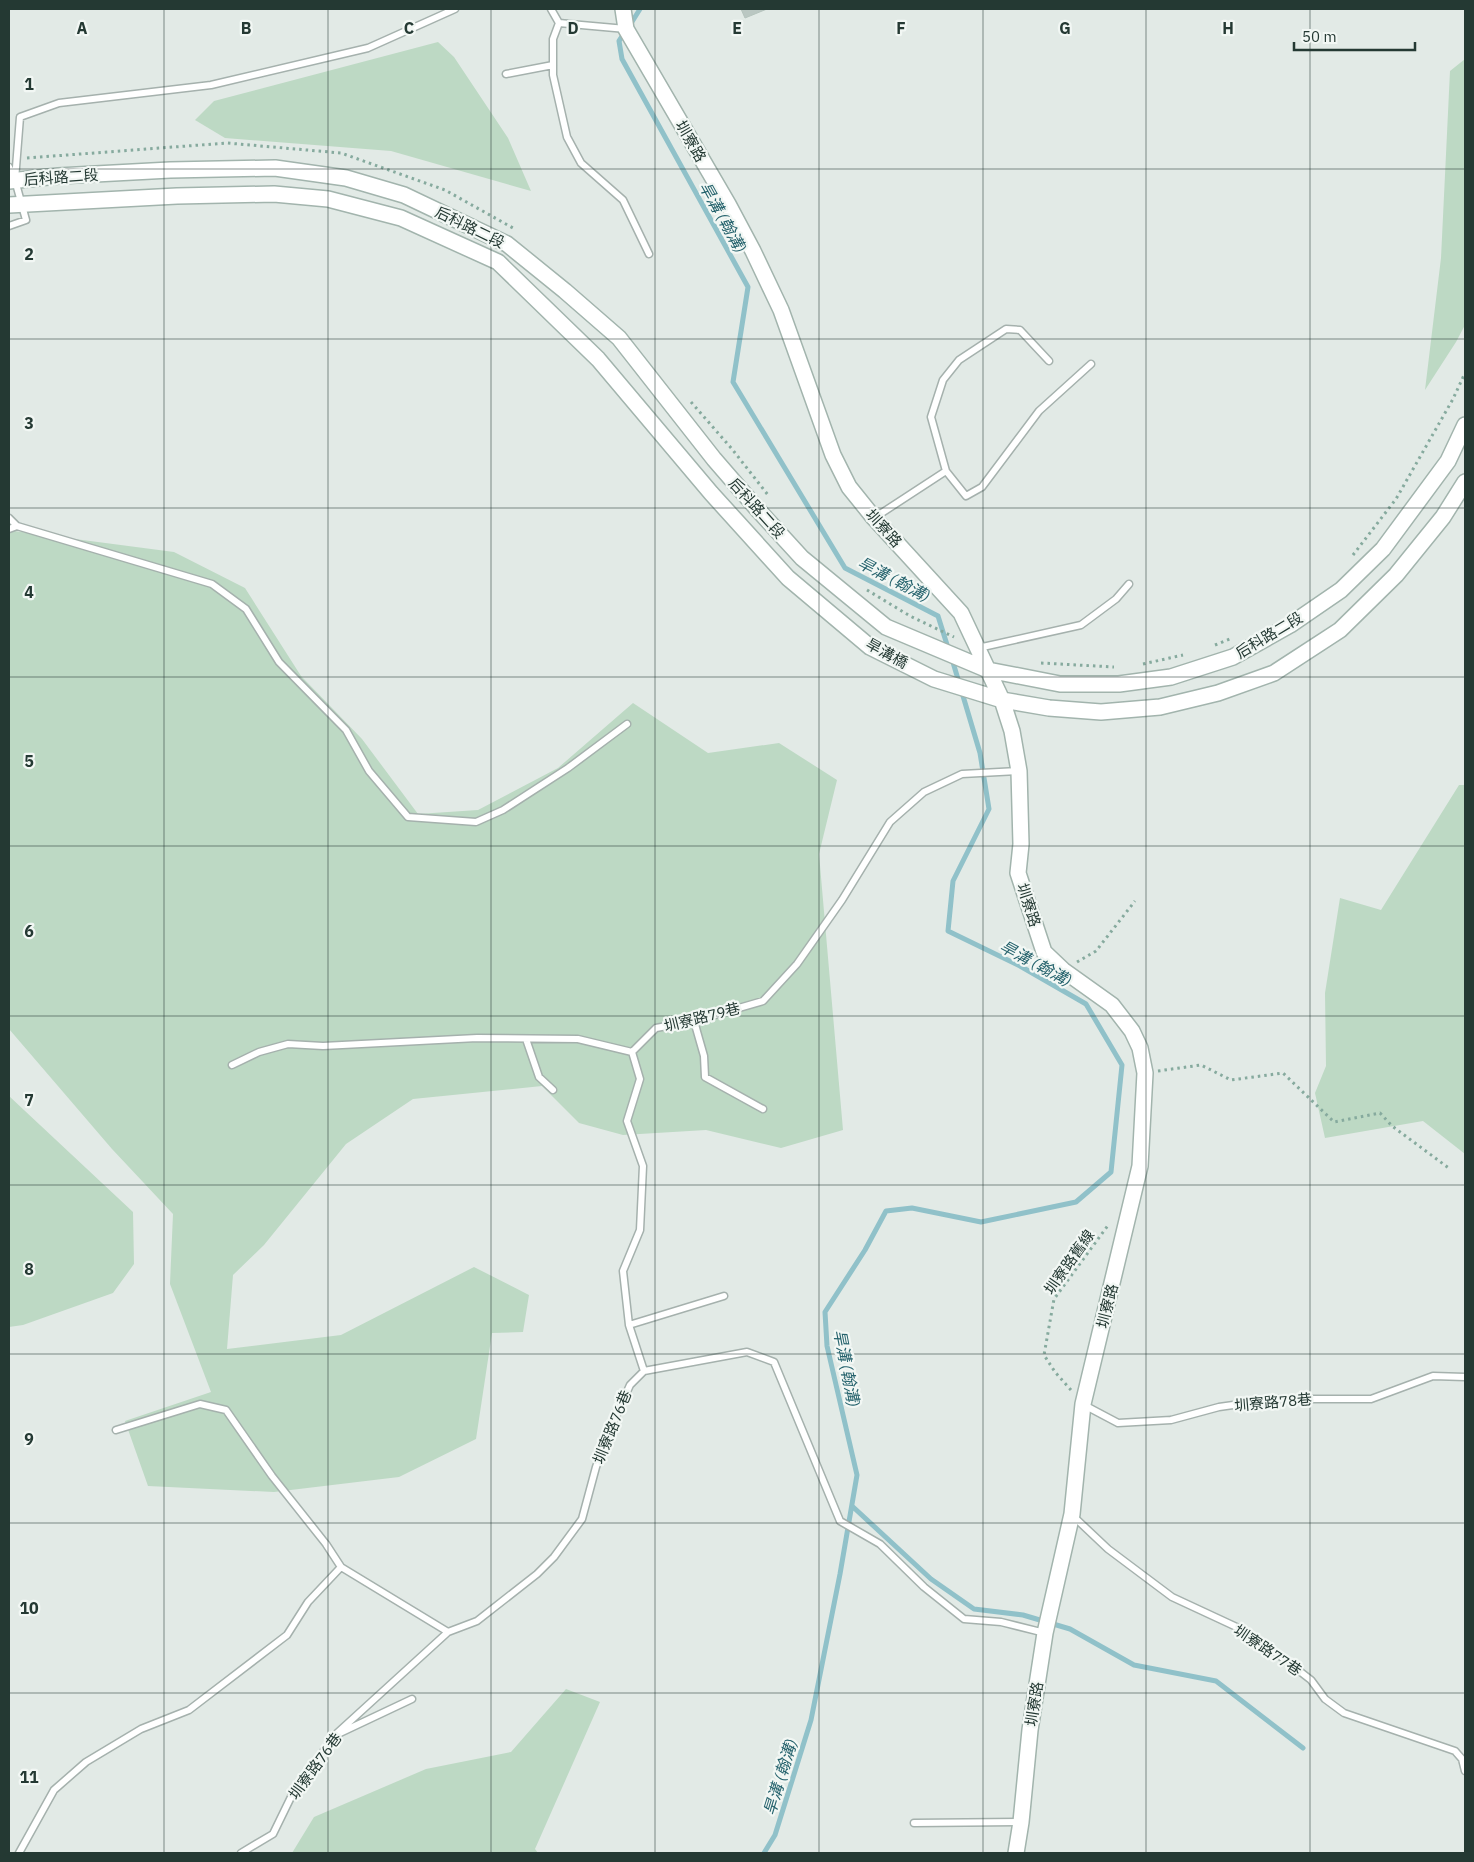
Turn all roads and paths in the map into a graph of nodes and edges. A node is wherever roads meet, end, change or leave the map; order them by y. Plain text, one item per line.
1 (455, 9) edge
2 (551, 9) edge
3 (623, 9) edge
4 (558, 23) junction
5 (626, 29) junction
6 (553, 64) junction
7 (506, 74) dead end
8 (17, 159) junction
9 (11, 176) edge
10 (16, 205) edge
11 (9, 226) edge
12 (514, 229) dead end
13 (649, 254) dead end
14 (1049, 361) dead end
15 (1091, 364) dead end
16 (1465, 373) edge
17 (688, 399) dead end
18 (1465, 425) edge
19 (946, 471) junction
20 (1465, 482) edge
21 (768, 496) dead end
22 (9, 518) edge
23 (874, 518) junction
24 (17, 526) junction
25 (9, 529) edge
26 (802, 558) joint
27 (1351, 558) dead end
28 (788, 578) joint
29 (1129, 584) dead end
30 (867, 590) dead end
31 (1238, 636) dead end
32 (1212, 646) dead end
33 (977, 648) junction
34 (1185, 655) dead end
35 (1039, 663) dead end
36 (1142, 664) dead end
37 (1115, 667) dead end
38 (988, 670) junction
39 (1002, 700) junction
40 (626, 724) dead end
41 (1019, 771) junction
42 (1135, 900) dead end
43 (1063, 970) junction
44 (694, 1021) junction
45 (526, 1039) junction
46 (632, 1052) junction
47 (232, 1065) dead end
48 (1145, 1073) junction
49 (553, 1090) dead end
50 (764, 1109) dead end
51 (1450, 1169) dead end
52 (1112, 1221) dead end
53 (724, 1296) dead end
54 (629, 1325) junction
55 (644, 1372) junction
56 (1465, 1376) edge
57 (1083, 1404) junction
58 (116, 1430) dead end
59 (1072, 1514) junction
60 (341, 1567) junction
61 (448, 1632) junction
62 (1045, 1633) junction
63 (412, 1699) dead end
64 (335, 1736) junction
65 (1465, 1771) edge
66 (1021, 1822) junction
67 (914, 1823) dead end
68 (19, 1853) edge
69 (241, 1853) edge
70 (1016, 1853) edge

1 - 8 lane
2 - 4 lane
3 - 5 street, 圳寮路
4 - 5 lane
4 - 6 lane
5 - 23 street, 圳寮路
6 - 7 lane
6 - 13 lane
8 - 9 lane
8 - 12 path
9 - 10 lane
9 - 26 street, 后科路二段
10 - 11 lane
10 - 28 street, 后科路二段
14 - 19 lane
15 - 19 lane
16 - 27 path
17 - 21 path
18 - 38 street, 后科路二段
19 - 23 lane
20 - 39 street, 后科路二段
22 - 24 lane
23 - 33 street, 圳寮路
24 - 25 lane
24 - 40 lane
26 - 38 street, 旱溝橋
28 - 39 street, 旱溝橋
29 - 33 lane
30 - 33 path
31 - 32 path
33 - 38 street, 圳寮路
34 - 36 path
35 - 37 path
38 - 39 street, 圳寮路
39 - 41 street, 圳寮路
41 - 43 street, 圳寮路
41 - 44 lane, 圳寮路79巷
42 - 43 path
43 - 48 street, 圳寮路
44 - 46 lane, 圳寮路79巷
44 - 50 lane
45 - 46 lane
45 - 47 lane
45 - 49 lane
46 - 54 lane
48 - 51 path
48 - 57 street, 圳寮路
52 - 57 path, 圳寮路舊線
53 - 54 lane
54 - 55 lane
55 - 61 lane, 圳寮路76巷
55 - 62 lane
56 - 57 lane, 圳寮路78巷
57 - 59 street, 圳寮路
58 - 60 lane
59 - 62 street, 圳寮路
59 - 65 lane, 圳寮路77巷
60 - 61 lane
60 - 68 lane
61 - 64 lane, 圳寮路76巷
62 - 66 street, 圳寮路
63 - 64 lane
64 - 69 lane, 圳寮路76巷
66 - 67 lane
66 - 70 street, 圳寮路

